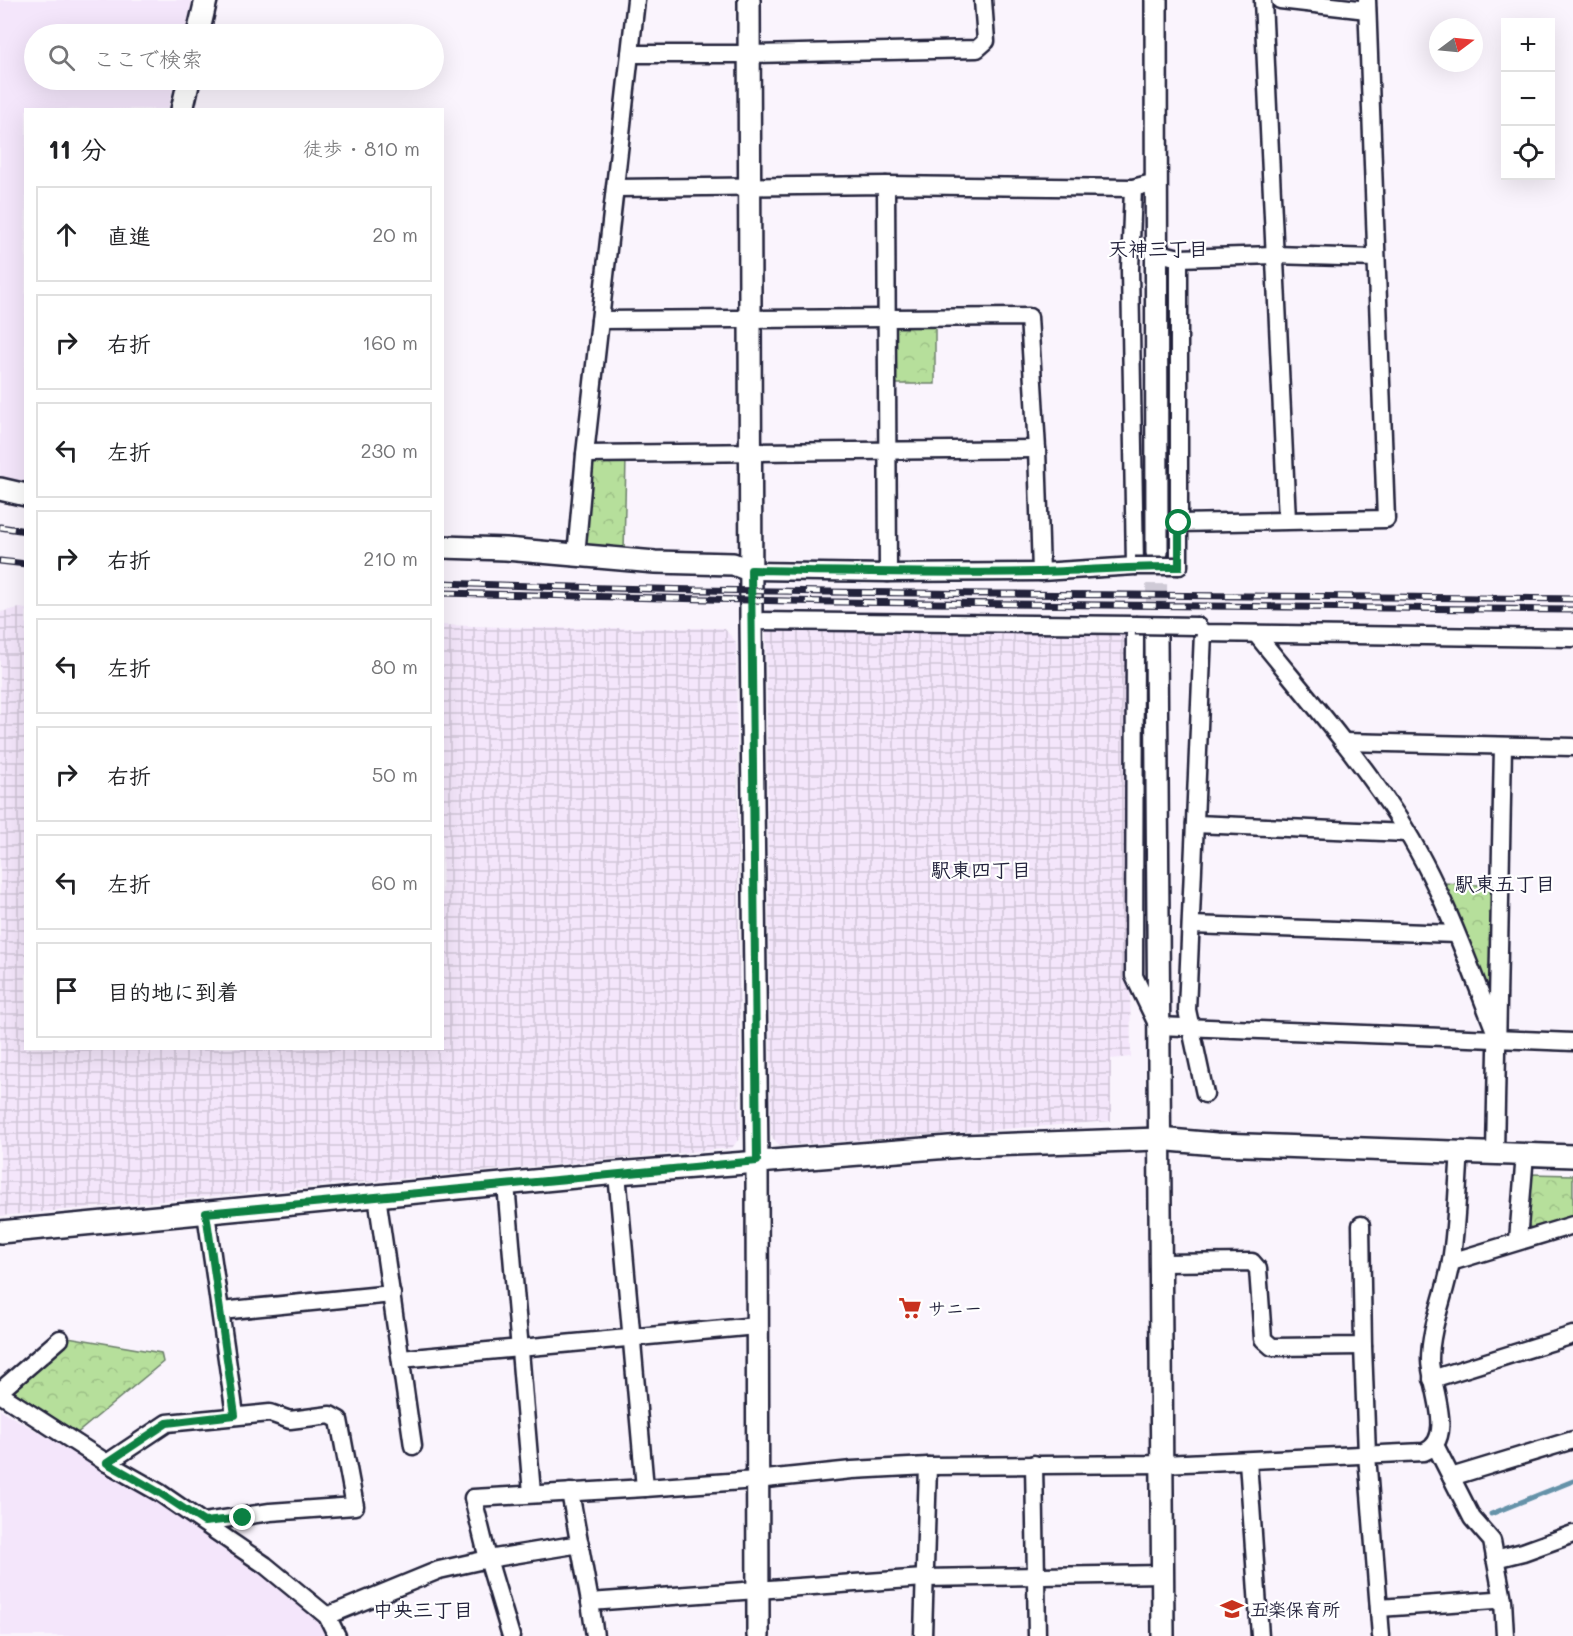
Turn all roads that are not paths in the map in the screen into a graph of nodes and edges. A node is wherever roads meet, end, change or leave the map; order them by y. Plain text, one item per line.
1 (206, 0) edge
2 (636, 0) edge
3 (749, 0) edge
4 (983, 0) edge
5 (1156, 0) edge
6 (1263, 0) edge
7 (1280, 0) edge
8 (1367, 5) edge
9 (200, 24) edge
10 (630, 54) junction
11 (750, 54) junction
12 (187, 90) edge
13 (182, 108) edge
14 (1156, 182) junction
15 (886, 185) junction
16 (751, 186) junction
17 (615, 188) junction
18 (1133, 188) junction
19 (1156, 252) junction
20 (1274, 255) junction
21 (1179, 258) junction
22 (1376, 258) junction
23 (887, 317) junction
24 (751, 319) junction
25 (600, 320) junction
26 (1037, 449) junction
27 (888, 450) junction
28 (751, 453) junction
29 (585, 454) junction
30 (0, 489) edge
31 (24, 495) edge
32 (1287, 520) junction
33 (1179, 523) junction
34 (444, 547) edge
35 (1157, 553) tunnel mouth
36 (576, 556) junction
37 (1135, 566) junction
38 (751, 570) junction
39 (1041, 572) junction
40 (888, 573) junction
41 (751, 621) junction
42 (1135, 625) junction
43 (1200, 629) junction
44 (1256, 634) junction
45 (1156, 636) tunnel mouth
46 (1573, 638) edge
47 (1343, 742) junction
48 (1503, 746) junction
49 (1573, 747) edge
50 (1195, 824) junction
51 (1407, 833) junction
52 (1191, 924) junction
53 (1456, 934) junction
54 (1158, 1026) junction
55 (1191, 1026) junction
56 (1498, 1039) junction
57 (1573, 1042) edge
58 (1205, 1094) dead end
59 (1158, 1139) junction
60 (1460, 1151) junction
61 (1495, 1153) junction
62 (1525, 1154) junction
63 (1573, 1156) edge
64 (757, 1161) junction
65 (617, 1173) junction
66 (506, 1184) junction
67 (377, 1196) junction
68 (206, 1213) junction
69 (1573, 1225) edge
70 (1361, 1226) dead end
71 (0, 1232) edge
72 (1518, 1240) junction
73 (1451, 1262) junction
74 (1160, 1263) junction
75 (392, 1294) junction
76 (220, 1311) junction
77 (756, 1326) junction
78 (1573, 1335) edge
79 (632, 1337) junction
80 (60, 1339) dead end
81 (1363, 1346) junction
82 (519, 1348) junction
83 (401, 1359) junction
84 (1432, 1379) junction
85 (0, 1392) edge
86 (235, 1415) junction
87 (1573, 1440) edge
88 (413, 1446) dead end
89 (1436, 1446) junction
90 (1367, 1455) junction
91 (1248, 1461) junction
92 (107, 1463) junction
93 (1034, 1464) junction
94 (1163, 1464) junction
95 (928, 1466) junction
96 (1451, 1477) junction
97 (756, 1480) junction
98 (645, 1488) junction
99 (570, 1492) junction
100 (532, 1493) junction
101 (204, 1522) junction
102 (1573, 1534) edge
103 (580, 1544) junction
104 (488, 1559) junction
105 (1495, 1559) junction
106 (1164, 1574) junction
107 (1035, 1576) junction
108 (924, 1578) junction
109 (758, 1591) junction
110 (1495, 1600) dead end
111 (590, 1602) junction
112 (1379, 1608) junction
113 (327, 1616) junction
114 (337, 1636) edge
115 (511, 1636) edge
116 (595, 1636) edge
117 (758, 1636) edge
118 (922, 1636) edge
119 (1037, 1636) edge
120 (1163, 1636) edge
121 (1260, 1636) edge
122 (1381, 1636) edge
123 (1506, 1636) edge

1 - 9 street
2 - 10 street
3 - 11 street
4 - 11 street
5 - 14 street
6 - 20 street
7 - 8 street
8 - 22 street
10 - 11 street
10 - 17 street
11 - 16 street
12 - 13 street
14 - 18 street
14 - 19 street
15 - 16 street
15 - 18 street
15 - 23 street
16 - 17 street
16 - 24 street
17 - 25 street
18 - 37 street
19 - 21 street
19 - 35 street
20 - 21 street
20 - 22 street
20 - 32 street
21 - 33 street
22 - 32 street
23 - 24 street
23 - 26 street
23 - 27 street
24 - 25 street
24 - 28 street
25 - 29 street
26 - 27 street
26 - 39 street
27 - 28 street
27 - 40 street
28 - 29 street
28 - 38 street
29 - 36 street
30 - 31 street
32 - 33 street
33 - 37 street, bridge
34 - 36 street
36 - 38 street
37 - 39 street
38 - 40 street
38 - 41 street
39 - 40 street
41 - 42 street
41 - 64 street
42 - 43 street, bridge
42 - 54 street
43 - 44 street
43 - 50 street
44 - 46 street
44 - 47 street
45 - 54 street
47 - 48 street
47 - 51 street
48 - 49 street
48 - 56 street
50 - 51 street
50 - 52 street
51 - 53 street
52 - 53 street
52 - 55 street
53 - 56 street
54 - 55 street
54 - 59 street
55 - 56 street
55 - 58 street
56 - 57 street
56 - 61 street
59 - 60 street
59 - 64 street
59 - 74 street
60 - 61 street
60 - 73 street
61 - 62 street
62 - 63 street
62 - 72 street
64 - 65 street
64 - 77 street
65 - 66 street
65 - 79 street
66 - 67 street
66 - 82 street
67 - 68 street
67 - 75 street
68 - 71 street
68 - 76 street
69 - 72 street
70 - 81 street
72 - 73 street
73 - 84 street
74 - 81 street
74 - 94 street
75 - 76 street
75 - 83 street
76 - 86 street
77 - 79 street
77 - 97 street
78 - 84 street
79 - 82 street
79 - 98 street
80 - 85 street
81 - 90 street
82 - 83 street
82 - 100 street
83 - 88 street
84 - 89 street
85 - 92 street
86 - 92 street
86 - 101 street
87 - 96 street
89 - 90 street
89 - 96 street
90 - 91 street
90 - 112 street
91 - 94 street
91 - 121 street
92 - 101 street
93 - 94 street
93 - 95 street
93 - 107 street
94 - 106 street
95 - 97 street
95 - 108 street
96 - 105 street
97 - 98 street
97 - 109 street
98 - 99 street
99 - 100 street
99 - 103 street
100 - 104 street
101 - 113 street
102 - 105 street
103 - 104 street
103 - 111 street
104 - 113 street
104 - 115 street
105 - 123 street
106 - 107 street
106 - 120 street
107 - 108 street
107 - 119 street
108 - 109 street
108 - 118 street
109 - 111 street
109 - 117 street
110 - 112 street
111 - 116 street
112 - 122 street
113 - 114 street

